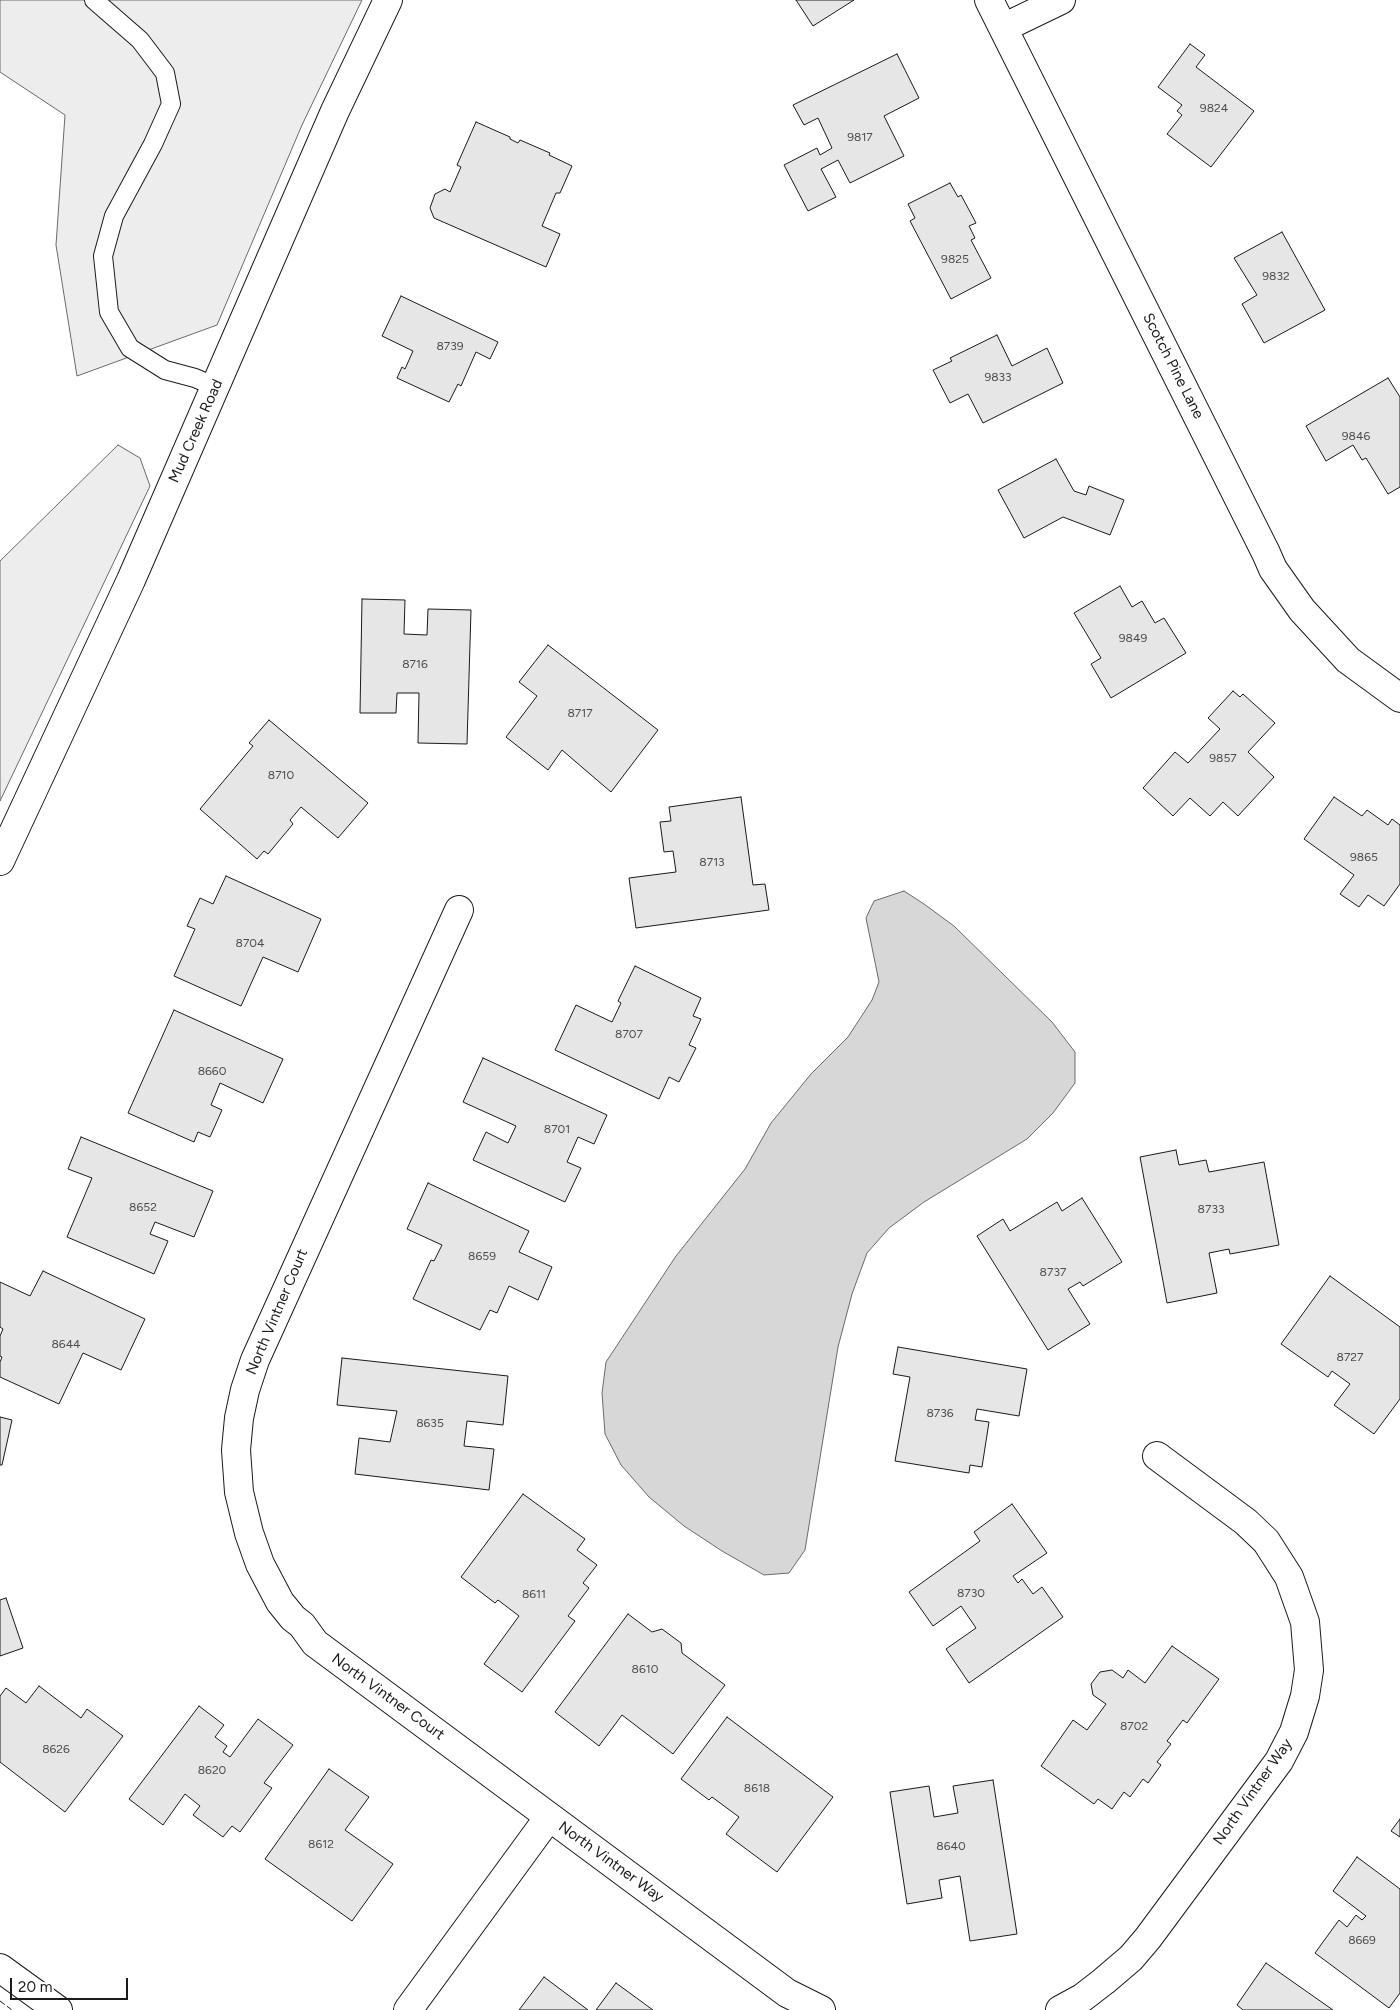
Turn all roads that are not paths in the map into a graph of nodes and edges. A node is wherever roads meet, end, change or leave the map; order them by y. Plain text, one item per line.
1 (94, 0) edge
2 (388, 0) edge
3 (989, 0) edge
4 (1061, 0) edge
5 (1003, 28) junction
6 (216, 387) junction
7 (1400, 698) edge
8 (0, 860) edge
9 (459, 910) dead end
10 (1157, 1456) dead end
11 (549, 1817) junction
12 (0, 1968) edge
13 (58, 2010) edge
14 (408, 2010) edge
15 (821, 2010) edge
16 (1060, 2010) edge

1 - 6 lane
2 - 6 street, Mud Creek Road
3 - 5 street, Scotch Pine Lane
4 - 5 street
5 - 7 street, Scotch Pine Lane
6 - 8 street, Mud Creek Road
9 - 11 street, North Vintner Court
10 - 16 street, North Vintner Way
11 - 14 street, North Vintner Way
11 - 15 street, North Vintner Way
12 - 13 street

